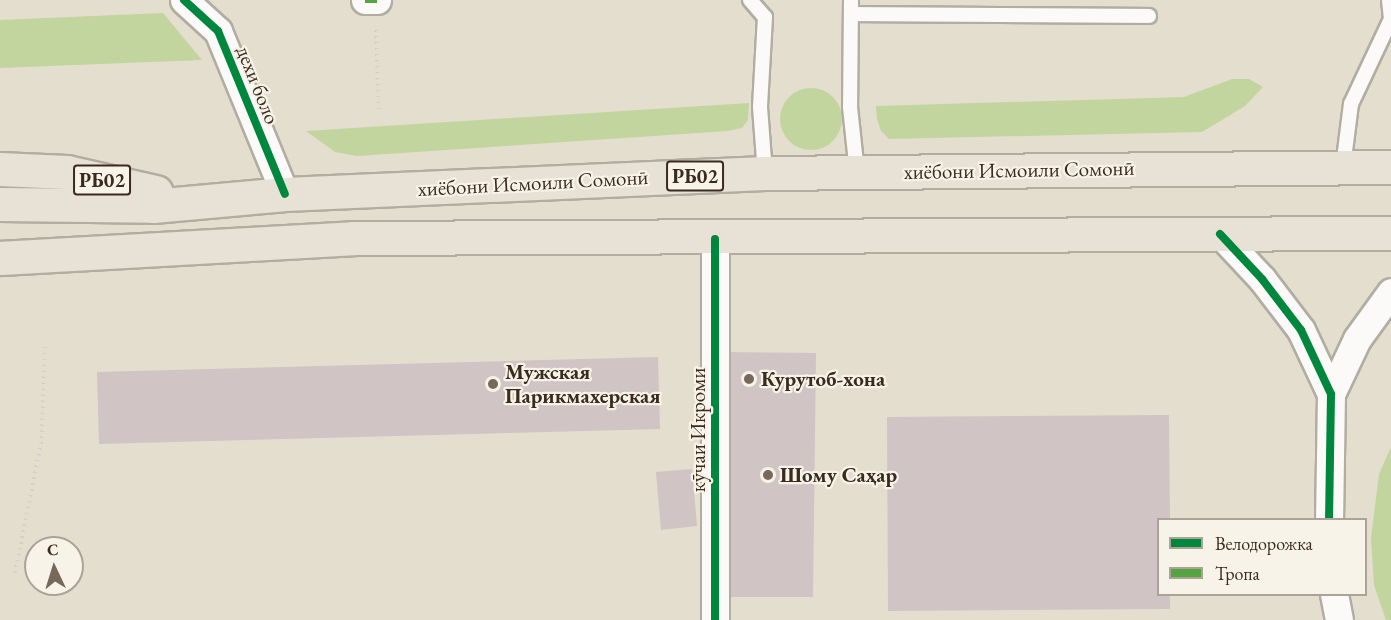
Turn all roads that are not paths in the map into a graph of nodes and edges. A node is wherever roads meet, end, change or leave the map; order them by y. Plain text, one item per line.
1 (184, 0) edge
2 (364, 0) edge
3 (376, 0) edge
4 (750, 0) edge
5 (1389, 0) edge
6 (852, 7) edge
7 (1149, 16) dead end
8 (1391, 19) edge
9 (1343, 167) junction
10 (1391, 167) edge
11 (0, 169) edge
12 (857, 172) junction
13 (765, 173) junction
14 (285, 194) junction
15 (202, 202) junction
16 (0, 204) edge
17 (1391, 233) edge
18 (1220, 234) junction
19 (716, 239) junction
20 (64, 255) junction
21 (0, 258) edge
22 (0, 269) edge
23 (1391, 292) edge
24 (1331, 394) junction
25 (1329, 518) edge
26 (1334, 596) edge
27 (715, 620) edge
28 (1339, 620) edge

1 - 14 street, дехи боло
2 - 3 street
4 - 13 lane
5 - 8 lane
6 - 7 lane
6 - 12 lane
8 - 9 lane
9 - 10 highway, хиёбони Исмоили Сомонӣ / РБ02
9 - 12 highway, хиёбони Исмоили Сомонӣ / РБ02
11 - 15 highway, РБ02
12 - 13 highway, хиёбони Исмоили Сомонӣ / РБ02
13 - 14 highway, хиёбони Исмоили Сомонӣ / РБ02
14 - 15 highway, хиёбони Исмоили Сомонӣ / РБ02
15 - 16 highway, хиёбони Исмоили Сомонӣ / РБ02
17 - 18 highway
18 - 19 highway
18 - 24 street
19 - 20 highway
19 - 27 street, кӯчаи Икроми
20 - 21 highway
20 - 22 highway
23 - 24 street
24 - 25 street
26 - 28 street

